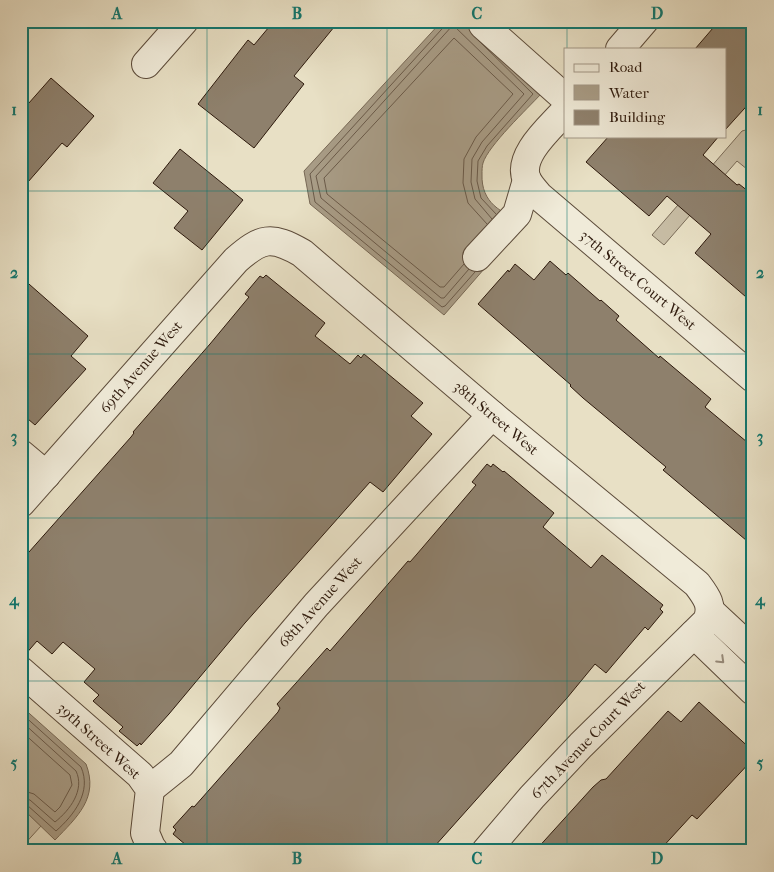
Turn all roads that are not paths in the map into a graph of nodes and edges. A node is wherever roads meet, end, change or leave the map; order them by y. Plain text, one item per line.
1 (184, 21) edge
2 (644, 21) edge
3 (483, 25) dead end
4 (621, 48) edge
5 (146, 64) dead end
6 (564, 97) edge
7 (564, 112) edge
8 (527, 180) junction
9 (268, 240) joint
10 (477, 257) dead end
11 (753, 378) edge
12 (492, 415) junction
13 (21, 454) edge
14 (46, 475) junction
15 (21, 502) edge
16 (710, 611) junction
17 (694, 634) junction
18 (753, 652) edge
19 (21, 671) edge
20 (751, 686) edge
21 (150, 789) junction
22 (154, 851) edge
23 (486, 851) edge

1 - 5 street
2 - 4 street
3 - 6 street
7 - 8 street
8 - 10 street
8 - 11 street, 37th Street Court West
9 - 12 street, 38th Street West
9 - 14 street, 69th Avenue West
12 - 16 street, 38th Street West
12 - 21 street, 68th Avenue West
13 - 14 street
14 - 15 street, 69th Avenue West
16 - 17 street
16 - 18 street, 38th Street West
17 -> 20 street
17 - 23 street, 67th Avenue Court West
19 - 21 street, 39th Street West
21 - 22 street, 39th Street West

